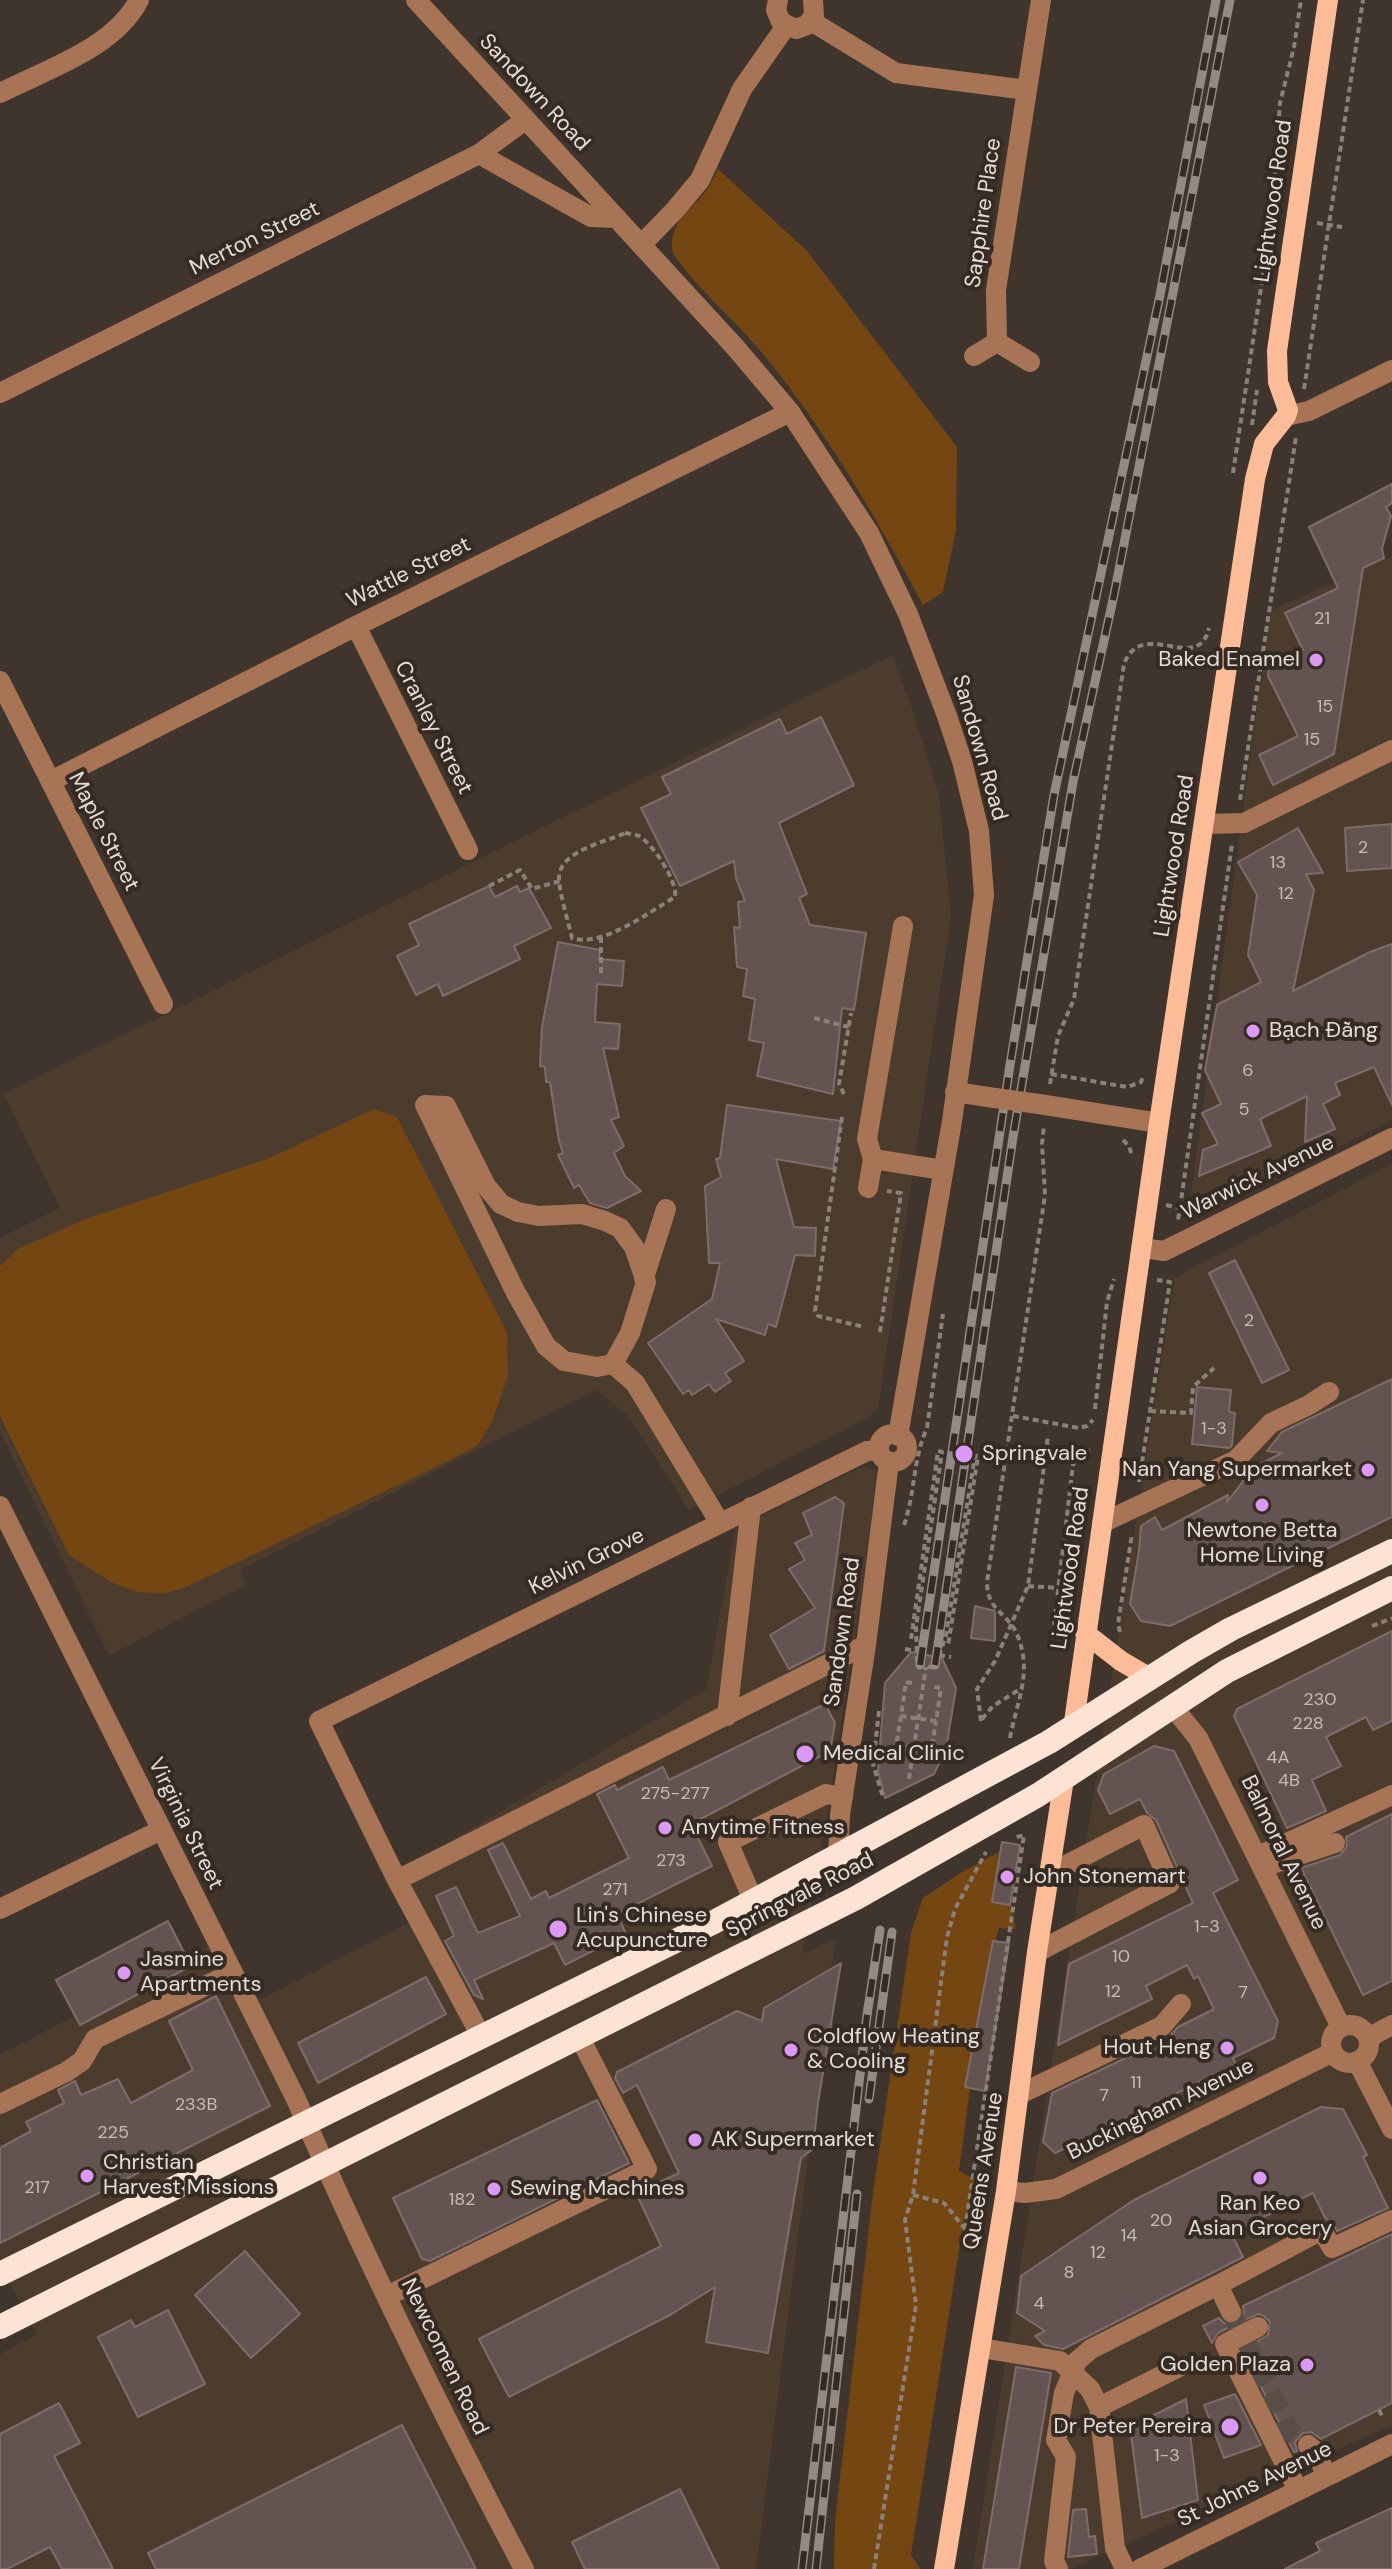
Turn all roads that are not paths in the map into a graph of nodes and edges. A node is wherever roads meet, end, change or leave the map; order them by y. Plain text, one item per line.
1 (139, 0) edge
2 (416, 0) edge
3 (778, 0) edge
4 (813, 0) edge
5 (1041, 0) edge
6 (1328, 0) edge
7 (811, 21) junction
8 (786, 26) junction
9 (1027, 90) junction
10 (0, 93) edge
11 (525, 120) junction
12 (479, 154) junction
13 (617, 218) junction
14 (641, 245) junction
15 (997, 342) junction
16 (974, 356) dead end
17 (1030, 362) dead end
18 (1392, 370) edge
19 (0, 393) edge
20 (790, 412) junction
21 (1293, 415) junction
22 (356, 626) junction
23 (0, 681) edge
24 (1392, 750) edge
25 (51, 781) junction
26 (1205, 824) junction
27 (468, 850) dead end
28 (903, 926) dead end
29 (163, 1004) dead end
30 (955, 1092) junction
31 (1159, 1123) junction
32 (1392, 1138) edge
33 (873, 1159) junction
34 (943, 1170) junction
35 (868, 1188) road end
36 (666, 1209) dead end
37 (1142, 1248) junction
38 (644, 1278) junction
39 (613, 1364) junction
40 (1329, 1392) dead end
41 (898, 1436) joint
42 (884, 1456) junction
43 (0, 1506) edge
44 (751, 1507) junction
45 (720, 1523) junction
46 (1102, 1523) junction
47 (1392, 1551) edge
48 (1392, 1588) edge
49 (1085, 1633) junction
50 (866, 1645) junction
51 (1150, 1678) junction
52 (1173, 1707) junction
53 (727, 1716) junction
54 (1073, 1729) junction
55 (1064, 1779) junction
56 (1392, 1795) edge
57 (843, 1797) junction
58 (161, 1830) junction
59 (1335, 1843) dead end
60 (838, 1857) junction
61 (1261, 1861) junction
62 (1049, 1874) junction
63 (397, 1880) junction
64 (754, 1902) junction
65 (0, 1909) edge
66 (1037, 1952) junction
67 (232, 1973) junction
68 (1181, 2004) dead end
69 (1392, 2025) edge
70 (1341, 2027) junction
71 (481, 2036) junction
72 (579, 2036) junction
73 (1368, 2038) junction
74 (1333, 2052) junction
75 (1357, 2061) junction
76 (1020, 2094) junction
77 (0, 2104) edge
78 (306, 2121) junction
79 (1392, 2129) edge
80 (324, 2165) junction
81 (1006, 2191) junction
82 (1392, 2220) edge
83 (0, 2274) edge
84 (1218, 2285) junction
85 (387, 2296) junction
86 (1231, 2312) tunnel mouth
87 (0, 2327) edge
88 (1258, 2327) dead end
89 (981, 2348) junction
90 (1179, 2367) dead end
91 (1072, 2374) junction
92 (1099, 2407) junction
93 (1392, 2444) edge
94 (1308, 2445) tunnel mouth
95 (1327, 2476) junction
96 (1298, 2490) junction
97 (524, 2569) edge
98 (944, 2569) edge
99 (1058, 2569) edge
100 (1125, 2569) edge
101 (1140, 2569) edge

1 - 10 street
2 - 11 street, Sandown Road
3 - 8 street
4 - 7 street
5 - 9 street, Sapphire Place
6 - 21 main road, Lightwood Road
7 - 8 street
7 - 9 street
8 - 14 street
9 - 15 street, Sapphire Place
11 - 12 street, Merton Street
11 - 13 street, Sandown Road
12 - 13 street
12 - 19 street, Merton Street
13 - 14 street, Sandown Road
14 - 20 street, Sandown Road
15 - 16 street
15 - 17 street
18 - 21 street
20 - 22 street, Wattle Street
20 - 30 street, Sandown Road
21 - 26 main road, Lightwood Road
22 - 25 street, Wattle Street
22 - 27 street, Cranley Street
23 - 25 street, Maple Street
24 - 26 street
25 - 29 street, Maple Street
26 - 31 main road, Lightwood Road
28 - 33 street
30 - 31 street, bridge
30 - 34 street, Sandown Road
31 - 37 main road, Lightwood Road
32 - 37 street, Warwick Avenue
33 - 34 street
33 - 35 street
34 - 41 street, Sandown Road
36 - 38 street
37 - 46 main road, Lightwood Road
38 - 39 street
38 - 39 street
39 - 45 street
40 - 46 street
41 - 42 street, Kelvin Grove
42 - 44 street, Kelvin Grove
42 - 50 street, Sandown Road
43 - 58 street, Virginia Street
44 - 45 street, Kelvin Grove
44 - 53 street
45 - 63 street, Kelvin Grove
46 - 49 main road, Lightwood Road
47 - 51 highway, Springvale Road
48 - 52 highway, Springvale Road
49 - 51 main road
49 - 54 main road, Lightwood Road
50 - 53 street
50 - 57 street, Sandown Road
51 - 54 highway, Springvale Road
52 - 55 highway, Springvale Road
52 - 61 street, Balmoral Avenue
53 - 63 street
54 - 55 highway
54 - 60 highway, Springvale Road
55 - 62 main road, Queens Avenue
55 - 72 highway, Springvale Road
56 - 61 street
57 - 60 street, Sandown Road
57 - 64 street
58 - 65 street
58 - 67 street, Virginia Street
59 - 61 street
60 - 64 highway, Springvale Road
61 - 70 street, Balmoral Avenue
62 - 66 main road, Queens Avenue
62 - 66 street
63 - 71 street
64 - 71 highway, Springvale Road
66 - 76 main road, Queens Avenue
67 - 77 street
67 - 78 street, Virginia Street
68 - 76 street
69 - 73 street
70 - 73 street
70 - 74 street
71 - 78 highway, Springvale Road
72 - 80 highway, Springvale Road
72 - 85 street
73 - 75 street
74 - 75 street
74 - 81 street, Buckingham Avenue
75 - 79 street
76 - 81 main road, Queens Avenue
78 - 80 street, Virginia Street
78 - 83 highway, Springvale Road
80 - 85 street, Newcomen Road
80 - 87 highway, Springvale Road
81 - 89 main road, Queens Avenue
82 - 84 street
84 - 86 street
84 - 91 street
85 - 97 street, Newcomen Road
88 - 96 street
89 - 91 street
89 - 98 main road, Queens Avenue
90 - 92 street
91 - 92 street
91 - 99 street
92 - 100 street
93 - 95 street, St Johns Avenue
94 - 95 street
95 - 96 street, St Johns Avenue
96 - 101 street, St Johns Avenue

